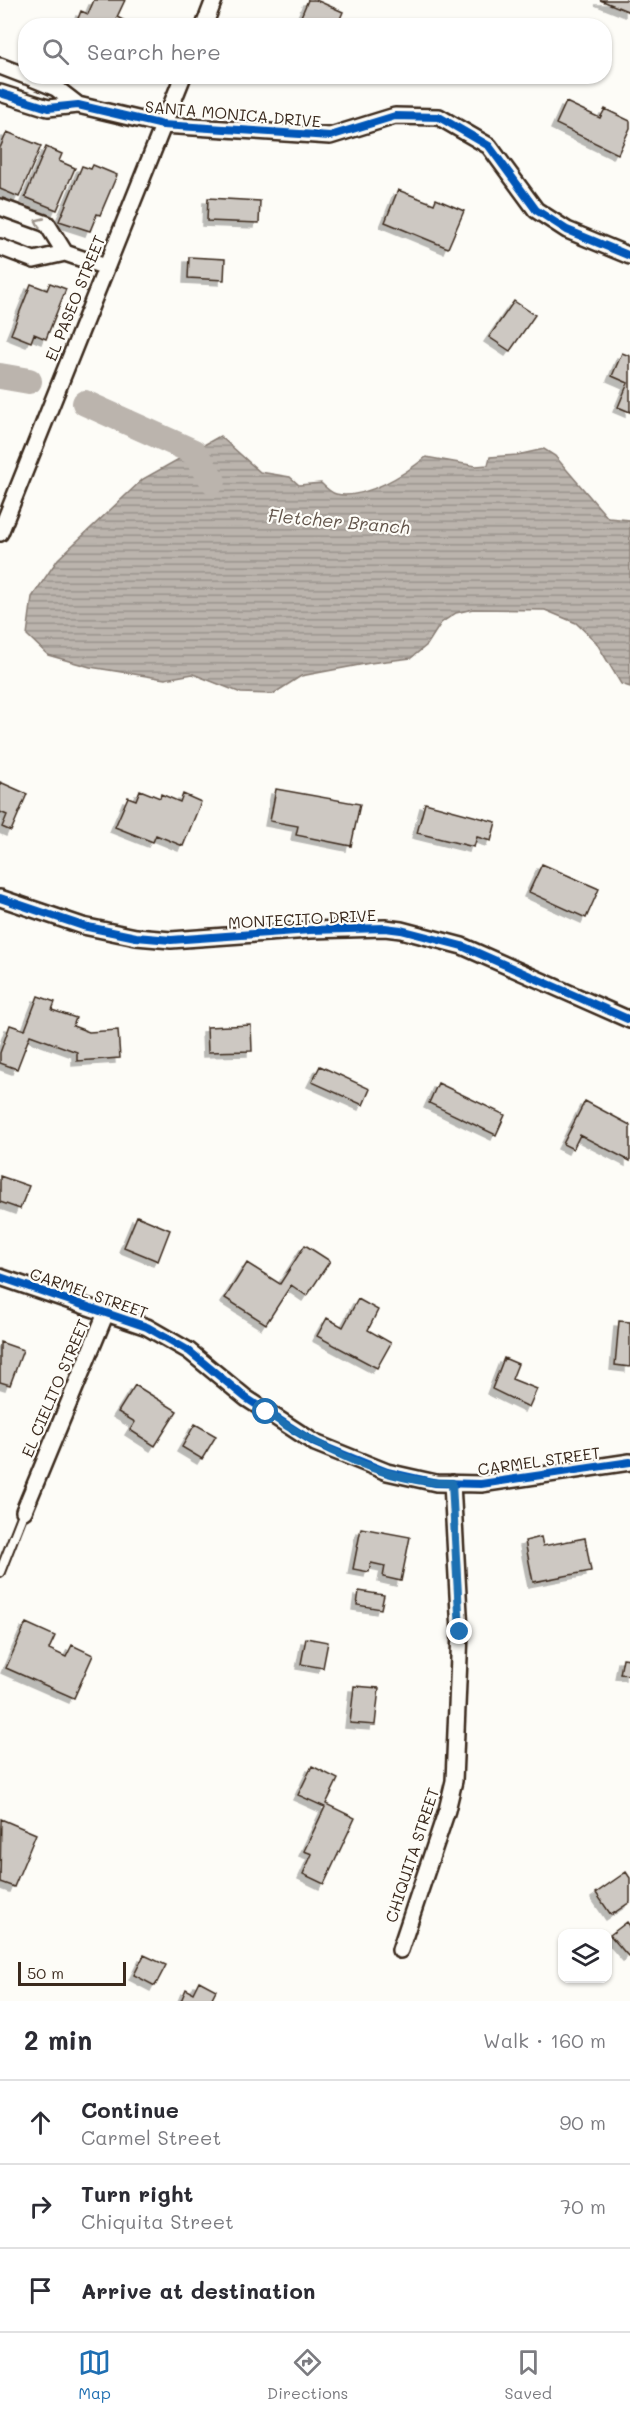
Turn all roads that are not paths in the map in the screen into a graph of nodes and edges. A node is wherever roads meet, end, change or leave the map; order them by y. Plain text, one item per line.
1 (214, 0) edge
2 (207, 18) edge
3 (0, 66) edge
4 (18, 73) edge
5 (46, 84) edge
6 (180, 84) edge
7 (0, 93) edge
8 (78, 105) junction
9 (163, 125) junction
10 (0, 207) edge
11 (0, 247) edge
12 (65, 253) junction
13 (630, 256) edge
14 (106, 267) junction
15 (0, 532) edge
16 (0, 898) edge
17 (630, 1020) edge
18 (0, 1276) edge
19 (106, 1313) junction
20 (630, 1462) edge
21 (452, 1483) junction
22 (24, 1511) joint
23 (0, 1572) edge
24 (400, 1950) dead end

1 - 2 street
3 - 4 street, SANTA MONICA DRIVE
5 - 8 street, SANTA MONICA DRIVE
6 - 9 street, EL PASEO STREET
7 - 8 street, SANTA MONICA DRIVE
8 - 9 street, SANTA MONICA DRIVE
9 - 13 street, SANTA MONICA DRIVE
9 - 14 street, EL PASEO STREET
12 -> 10 street
11 - 12 street
12 - 14 street
14 - 15 street, EL PASEO STREET
16 - 17 street, MONTECITO DRIVE
18 - 19 street, CARMEL STREET
19 - 21 street, CARMEL STREET
19 - 22 street, EL CIELITO STREET
20 - 21 street, CARMEL STREET
21 - 24 street, CHIQUITA STREET
22 - 23 lane

